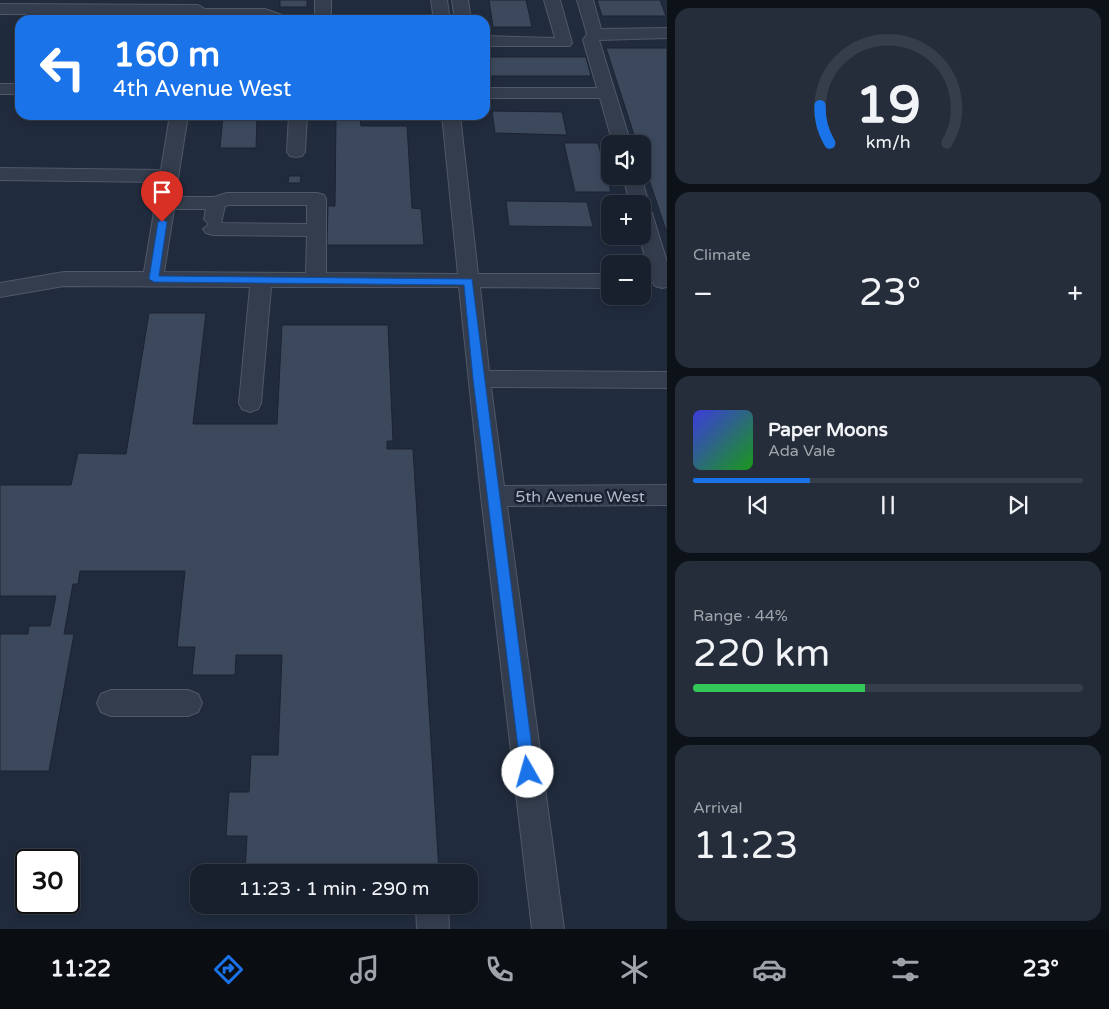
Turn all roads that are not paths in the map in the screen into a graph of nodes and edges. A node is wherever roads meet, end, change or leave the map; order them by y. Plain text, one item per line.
1 (323, 0) edge
2 (440, 0) edge
3 (460, 0) edge
4 (552, 0) edge
5 (584, 0) edge
6 (90, 5) edge
7 (248, 7) edge
8 (0, 9) edge
9 (198, 11) edge
10 (267, 15) edge
11 (323, 15) edge
12 (442, 15) edge
13 (462, 15) edge
14 (595, 34) junction
15 (666, 34) edge
16 (490, 42) edge
17 (0, 89) edge
18 (15, 89) edge
19 (490, 93) edge
20 (608, 93) junction
21 (178, 120) edge
22 (298, 120) edge
23 (453, 120) edge
24 (620, 135) edge
25 (296, 152) dead end
26 (0, 174) edge
27 (169, 176) junction
28 (165, 203) junction
29 (317, 219) junction
30 (214, 220) junction
31 (649, 245) edge
32 (154, 279) junction
33 (261, 280) junction
34 (316, 280) junction
35 (469, 281) junction
36 (601, 281) edge
37 (657, 281) edge
38 (0, 290) edge
39 (479, 379) junction
40 (666, 380) edge
41 (250, 403) dead end
42 (666, 495) edge
43 (493, 496) junction
44 (111, 703) dead end
45 (188, 703) dead end
46 (432, 914) edge
47 (433, 929) edge
48 (548, 929) edge

1 - 11 street
2 - 12 street
3 - 13 street
4 - 16 street
5 - 14 street
6 - 8 street
6 - 9 street
7 - 9 street
7 - 10 street
14 - 15 street
14 - 20 street
17 - 18 street
19 - 20 street
20 - 24 street
21 - 27 street
22 - 25 street
23 - 35 street
26 - 27 street
27 - 28 street
28 - 30 street
28 - 32 street
29 - 30 street
29 - 30 street
29 - 34 street
31 - 37 street
32 - 33 street
32 - 38 street
33 - 34 street
33 - 41 street
34 - 35 street
35 - 36 street
35 - 39 street
39 - 40 street
39 - 43 street
42 - 43 street, 5th Avenue West
43 - 48 street
44 - 45 street
46 - 47 street

